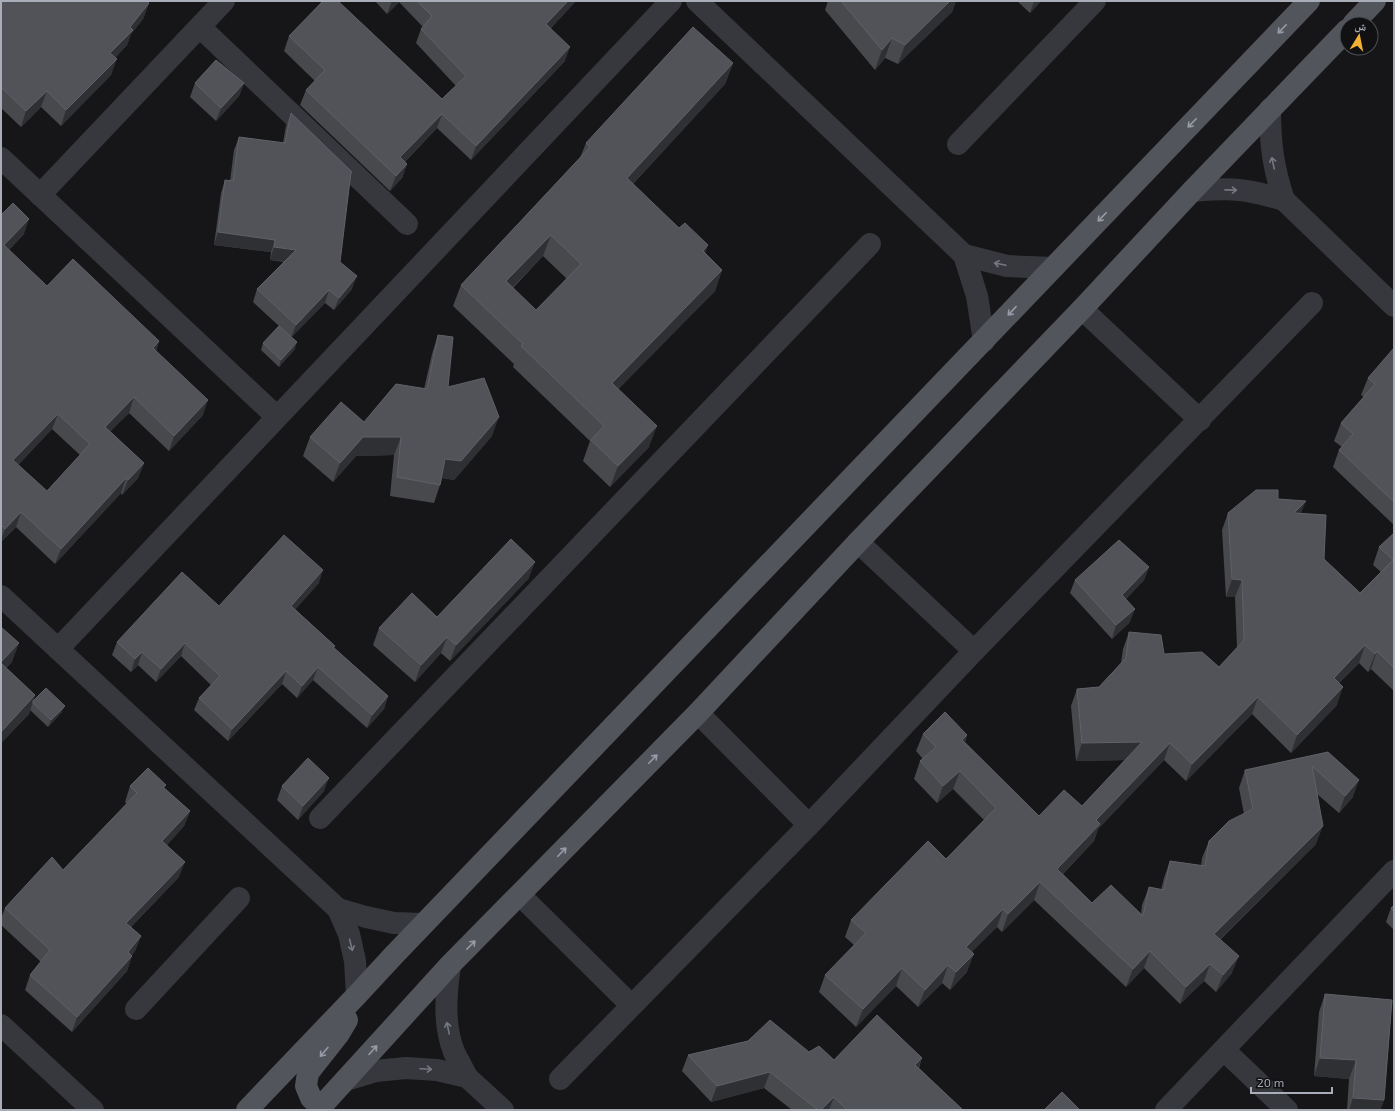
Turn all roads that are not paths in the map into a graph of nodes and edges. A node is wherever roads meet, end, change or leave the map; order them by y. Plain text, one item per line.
1 (224, 1) edge
2 (671, 1) edge
3 (697, 1) edge
4 (1095, 1) edge
5 (1309, 1) edge
6 (1375, 1) edge
7 (1361, 16) edge
8 (200, 27) junction
9 (1339, 38) edge
10 (1270, 109) junction
11 (958, 144) dead end
12 (1, 158) edge
13 (1192, 191) junction
14 (40, 195) junction
15 (1284, 200) junction
16 (407, 224) dead end
17 (870, 244) dead end
18 (964, 255) junction
19 (1053, 268) junction
20 (1312, 303) dead end
21 (1394, 306) edge
22 (1082, 309) junction
23 (984, 340) junction
24 (277, 417) junction
25 (1200, 420) junction
26 (858, 542) junction
27 (1, 596) edge
28 (58, 649) junction
29 (974, 651) junction
30 (698, 713) junction
31 (320, 818) dead end
32 (809, 825) junction
33 (1394, 871) edge
34 (520, 894) junction
35 (239, 898) dead end
36 (338, 908) junction
37 (423, 924) junction
38 (450, 965) junction
39 (358, 995) junction
40 (631, 1006) junction
41 (136, 1009) dead end
42 (1, 1025) edge
43 (1224, 1050) junction
44 (467, 1077) junction
45 (560, 1079) dead end
46 (346, 1080) junction
47 (320, 1109) edge
48 (93, 1110) edge
49 (247, 1110) edge
50 (503, 1110) edge
51 (1166, 1110) edge
52 (1287, 1110) edge

1 - 8 street
2 - 24 street
3 - 18 street
4 - 11 street
5 -> 19 main road
6 - 7 main road
8 - 14 street
8 - 16 street
9 - 10 main road
10 - 13 main road
15 -> 10 street
12 - 14 street
13 -> 15 street
13 - 22 main road
14 - 24 street
15 - 21 street
17 - 31 street
19 -> 18 street
18 - 23 street
19 -> 23 main road
20 - 25 street
22 - 25 street
22 - 26 main road
23 - 37 main road
24 - 28 street
25 - 29 street
26 - 29 street
26 - 30 main road
27 - 28 street
28 - 36 street
29 - 32 street
30 - 32 street
34 -> 30 main road
32 - 40 street
33 - 43 street
38 -> 34 main road
34 - 40 street
35 - 41 street
36 - 37 street
36 -> 39 street
37 - 39 main road
44 -> 38 street
46 -> 38 main road
39 -> 47 main road
39 - 49 main road
40 - 45 street
42 - 48 street
43 - 51 street
43 - 52 street
46 -> 44 street
44 - 50 street
46 - 47 main road

